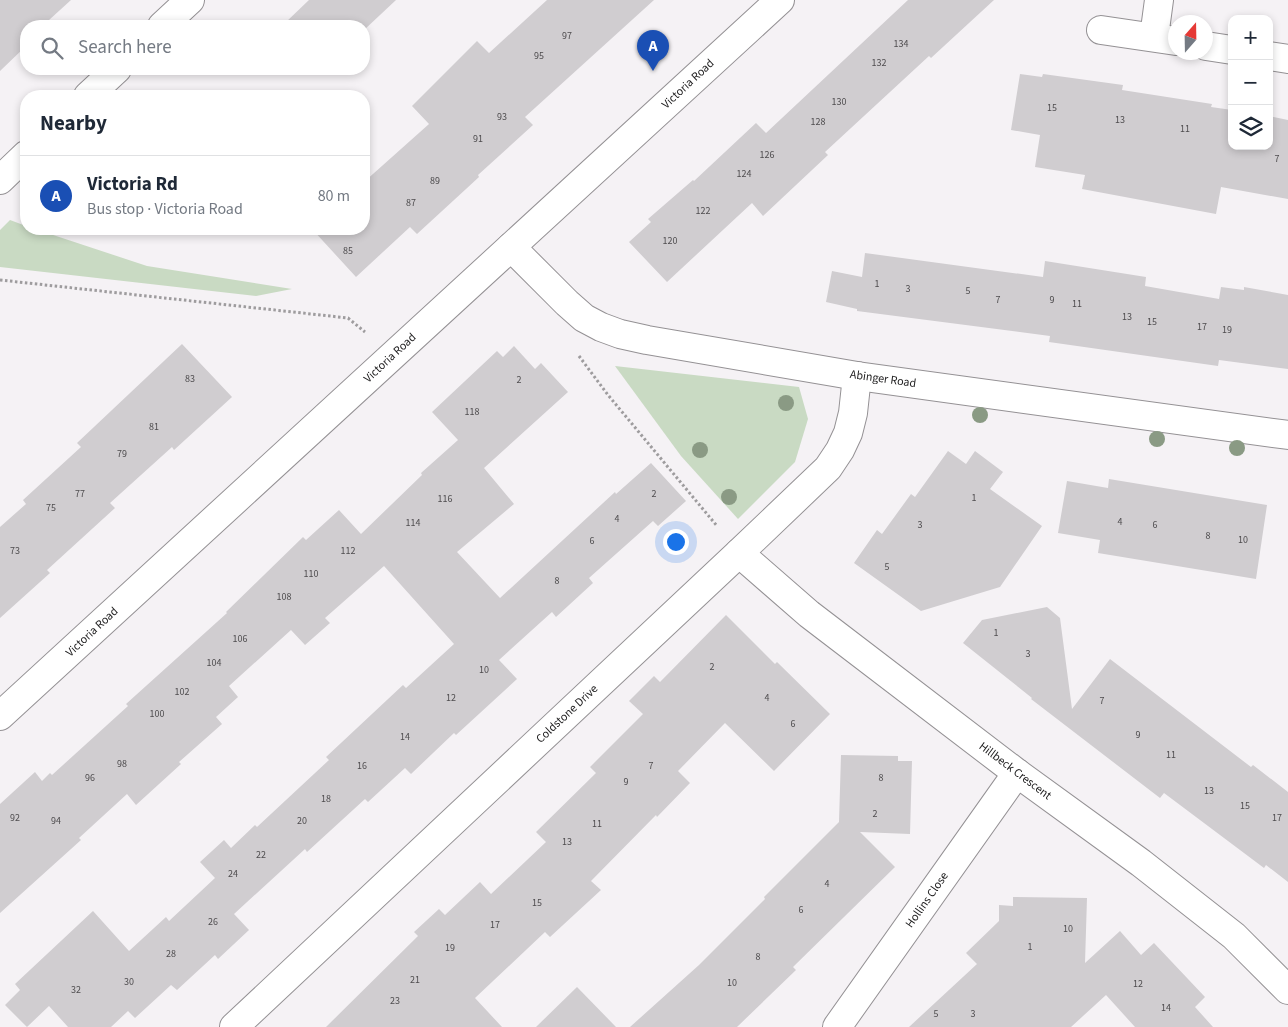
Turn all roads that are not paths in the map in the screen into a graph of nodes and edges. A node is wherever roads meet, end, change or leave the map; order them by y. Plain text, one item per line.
1 (190, 0) edge
2 (780, 0) edge
3 (1159, 0) edge
4 (168, 20) edge
5 (1101, 30) dead end
6 (1165, 39) edge
7 (1213, 47) edge
8 (1228, 49) edge
9 (1273, 57) edge
10 (1288, 59) edge
11 (111, 75) edge
12 (94, 90) edge
13 (20, 161) edge
14 (0, 180) edge
15 (511, 247) junction
16 (857, 376) junction
17 (1288, 435) edge
18 (740, 553) junction
19 (0, 716) edge
20 (1017, 773) junction
21 (1288, 990) edge
22 (234, 1027) edge
23 (837, 1027) edge

1 - 4 street
2 - 15 street, Victoria Road
3 - 6 street
5 - 6 street
7 - 8 street
9 - 10 street
11 - 12 street
13 - 14 street
15 - 16 street, Abinger Road
15 - 19 street, Victoria Road
16 - 17 street, Abinger Road
16 - 18 street, Coldstone Drive
18 - 20 street, Hillbeck Crescent
18 - 22 street, Coldstone Drive
20 - 21 street, Hillbeck Crescent
20 - 23 street, Hollins Close

